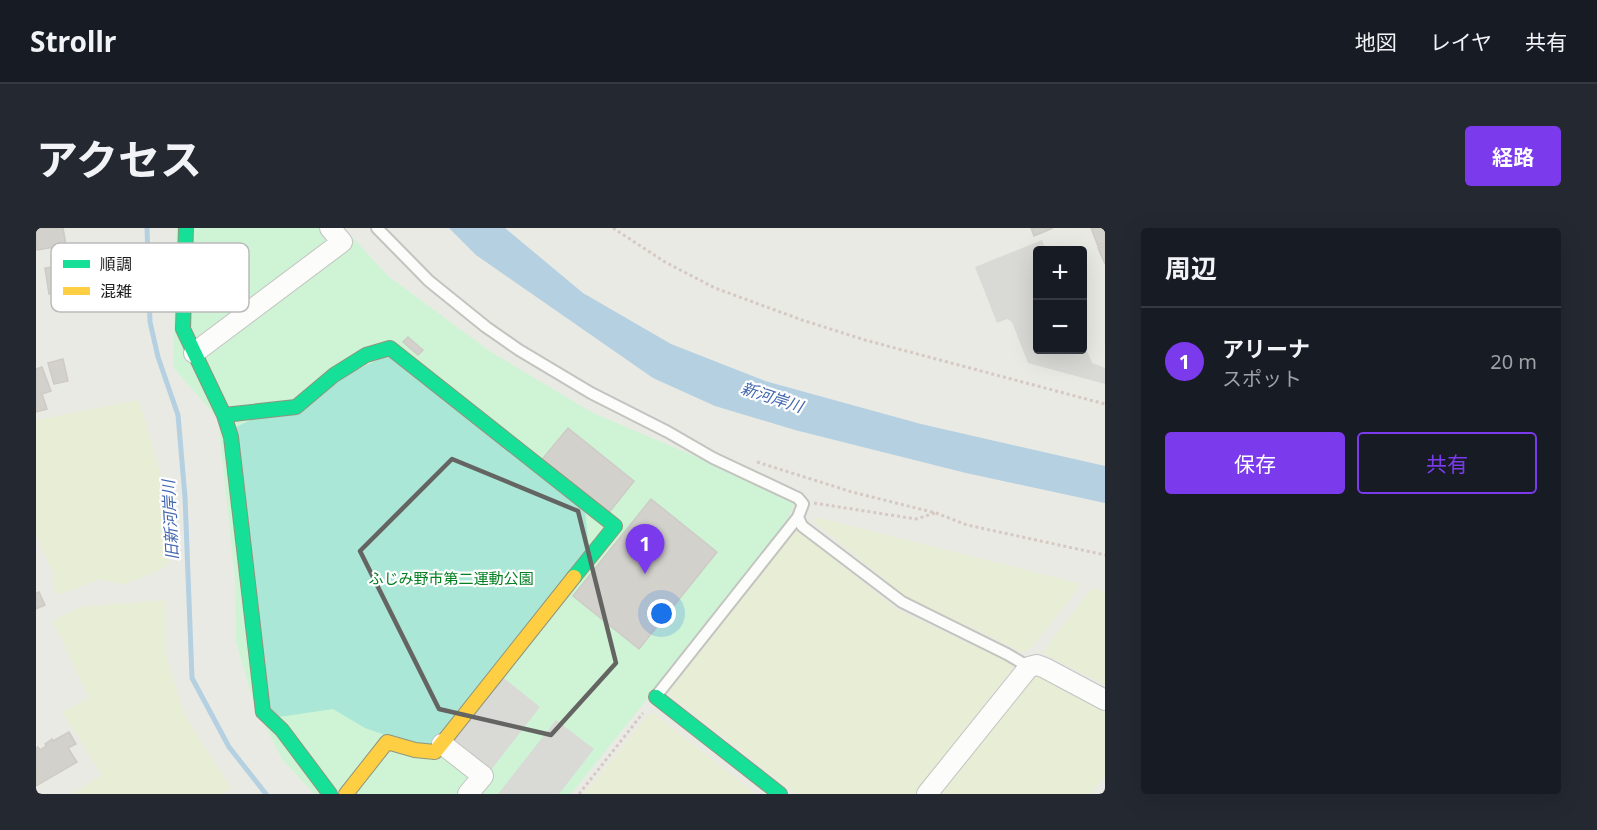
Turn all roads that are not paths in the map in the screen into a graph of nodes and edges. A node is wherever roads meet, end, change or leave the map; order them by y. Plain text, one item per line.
1 (186, 228) edge
2 (330, 228) edge
3 (377, 228) edge
4 (186, 243) edge
5 (184, 312) edge
6 (249, 312) edge
7 (249, 312) edge
8 (194, 353) junction
9 (224, 415) junction
10 (798, 517) junction
11 (1029, 667) junction
12 (656, 697) joint
13 (1105, 700) edge
14 (442, 744) junction
15 (330, 794) edge
16 (346, 794) edge
17 (468, 794) edge
18 (780, 794) edge
19 (927, 794) edge

1 - 4 street
2 - 6 street
3 - 10 lane
5 - 8 street
7 - 8 street
8 - 9 street
9 - 14 street
9 - 15 street
10 - 11 lane
10 - 12 lane
11 - 13 street
11 - 19 street
12 - 18 street
14 - 16 street
14 - 17 street

